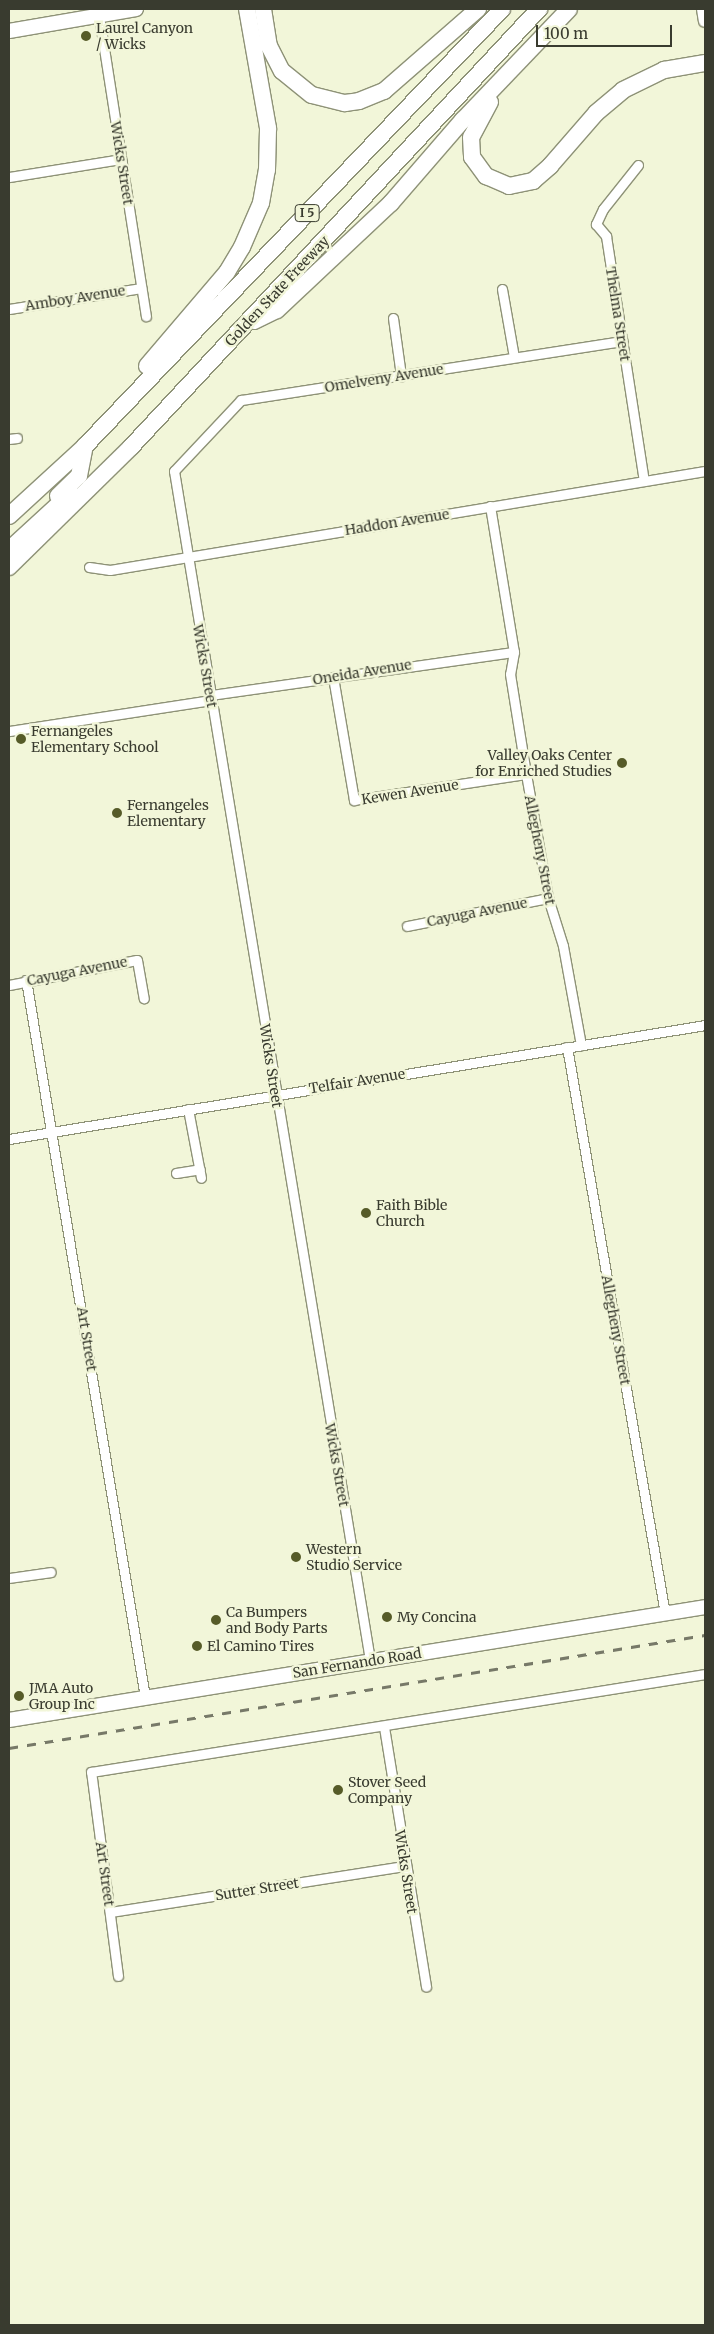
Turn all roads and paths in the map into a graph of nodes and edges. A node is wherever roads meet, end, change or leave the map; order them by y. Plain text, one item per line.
1 (136, 9) edge
2 (247, 9) edge
3 (263, 9) edge
4 (478, 9) edge
5 (502, 9) edge
6 (539, 9) edge
7 (569, 9) edge
8 (703, 9) edge
9 (98, 12) edge
10 (705, 21) edge
11 (9, 31) edge
12 (705, 63) edge
13 (514, 68) junction
14 (121, 159) junction
15 (638, 165) dead end
16 (9, 177) edge
17 (141, 288) junction
18 (502, 289) dead end
19 (9, 309) edge
20 (146, 316) dead end
21 (393, 318) dead end
22 (245, 326) junction
23 (622, 341) junction
24 (514, 357) junction
25 (401, 376) junction
26 (113, 417) junction
27 (85, 446) junction
28 (131, 447) junction
29 (174, 471) joint
30 (705, 471) edge
31 (644, 481) junction
32 (490, 506) junction
33 (9, 516) edge
34 (9, 542) edge
35 (9, 550) edge
36 (186, 557) junction
37 (9, 567) edge
38 (89, 567) dead end
39 (514, 652) junction
40 (333, 677) junction
41 (211, 698) junction
42 (9, 731) edge
43 (526, 774) junction
44 (548, 898) junction
45 (407, 926) dead end
46 (26, 980) junction
47 (9, 985) edge
48 (144, 998) dead end
49 (705, 1024) edge
50 (581, 1045) junction
51 (567, 1047) junction
52 (275, 1094) junction
53 (188, 1109) junction
54 (53, 1131) junction
55 (9, 1139) edge
56 (176, 1173) dead end
57 (51, 1572) dead end
58 (9, 1578) edge
59 (705, 1607) edge
60 (664, 1614) junction
61 (370, 1660) junction
62 (705, 1674) edge
63 (146, 1698) junction
64 (9, 1720) edge
65 (384, 1726) junction
66 (404, 1866) junction
67 (110, 1912) junction
68 (118, 1976) dead end
69 (426, 1987) dead end

1 - 9 main road
2 - 26 highway
3 - 4 highway
5 - 26 highway, I 5
6 - 22 highway, Golden State Freeway / I 5
7 - 13 highway
8 - 10 main road
9 - 11 main road
9 - 14 street, Wicks Street
12 - 13 highway
13 - 22 highway
14 - 16 street
14 - 17 street, Wicks Street
15 - 23 street, Thelma Street
17 - 19 street, Amboy Avenue
17 - 20 street, Wicks Street
18 - 24 street
21 - 25 street
22 - 28 highway, Golden State Freeway / I 5
23 - 24 street, Omelveny Avenue
23 - 31 street, Thelma Street
24 - 25 street, Omelveny Avenue
25 - 29 street, Omelveny Avenue
26 - 27 highway, I 5
27 - 33 highway, I 5
27 - 34 highway
28 - 35 highway
28 - 37 highway, Golden State Freeway / I 5
29 - 36 street, Wicks Street
30 - 31 street, Haddon Avenue
31 - 32 street, Haddon Avenue
32 - 36 street, Haddon Avenue
32 - 39 street, Allegheny Street
36 - 38 street, Haddon Avenue
36 - 41 street, Wicks Street
39 - 40 street, Oneida Avenue
39 - 43 street, Allegheny Street
40 - 41 street, Oneida Avenue
40 - 43 street, Kewen Avenue
41 - 42 street, Oneida Avenue
41 - 52 street, Wicks Street
43 - 44 street, Allegheny Street
44 - 45 street, Cayuga Avenue
44 - 50 street, Allegheny Street
46 - 47 street, Cayuga Avenue
46 - 48 street, Cayuga Avenue
46 - 54 street, Art Street
49 - 50 street, Telfair Avenue
50 - 51 street, Telfair Avenue
51 - 52 street, Telfair Avenue
51 - 60 street, Allegheny Street
52 - 53 street, Telfair Avenue
52 - 61 street, Wicks Street
53 - 54 street, Telfair Avenue
53 - 56 street
54 - 55 street, Telfair Avenue
54 - 63 street, Art Street
57 - 58 street
59 - 60 main road, San Fernando Road
60 - 61 main road, San Fernando Road
61 - 63 main road, San Fernando Road
62 - 65 street
63 - 64 main road, San Fernando Road
65 - 66 street, Wicks Street
65 - 67 street, Art Street
66 - 67 street, Sutter Street
66 - 69 street, Wicks Street
67 - 68 street, Art Street

